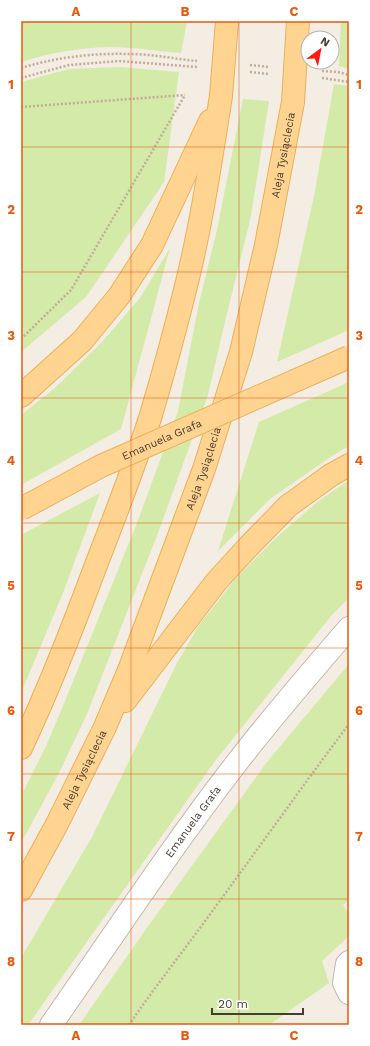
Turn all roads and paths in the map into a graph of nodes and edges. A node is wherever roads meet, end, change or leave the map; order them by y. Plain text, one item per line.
1 (227, 21) edge
2 (298, 21) edge
3 (199, 61) dead end
4 (245, 65) dead end
5 (276, 67) dead end
6 (21, 68) edge
7 (205, 68) dead end
8 (315, 70) dead end
9 (244, 72) dead end
10 (276, 74) dead end
11 (349, 75) edge
12 (21, 78) edge
13 (315, 78) dead end
14 (349, 82) edge
15 (221, 96) junction
16 (21, 107) edge
17 (21, 339) edge
18 (349, 357) edge
19 (21, 396) edge
20 (349, 465) edge
21 (21, 509) edge
22 (349, 628) edge
23 (349, 724) edge
24 (105, 727) junction
25 (21, 748) edge
26 (21, 890) edge
27 (349, 962) edge
28 (346, 988) edge
29 (51, 1025) edge
30 (129, 1025) edge

1 - 15 main road, bridge
2 - 24 main road, Aleja Tysiąclecia, bridge
3 - 6 path
4 - 5 path
7 - 12 path
8 - 11 path
9 - 10 path
13 - 14 path
15 - 19 main road
15 - 25 main road
16 - 17 path
18 - 21 main road, Emanuela Grafa, bridge
20 - 24 main road
22 - 29 street, Emanuela Grafa
23 - 30 path
24 - 26 main road, Aleja Tysiąclecia
27 - 28 street

